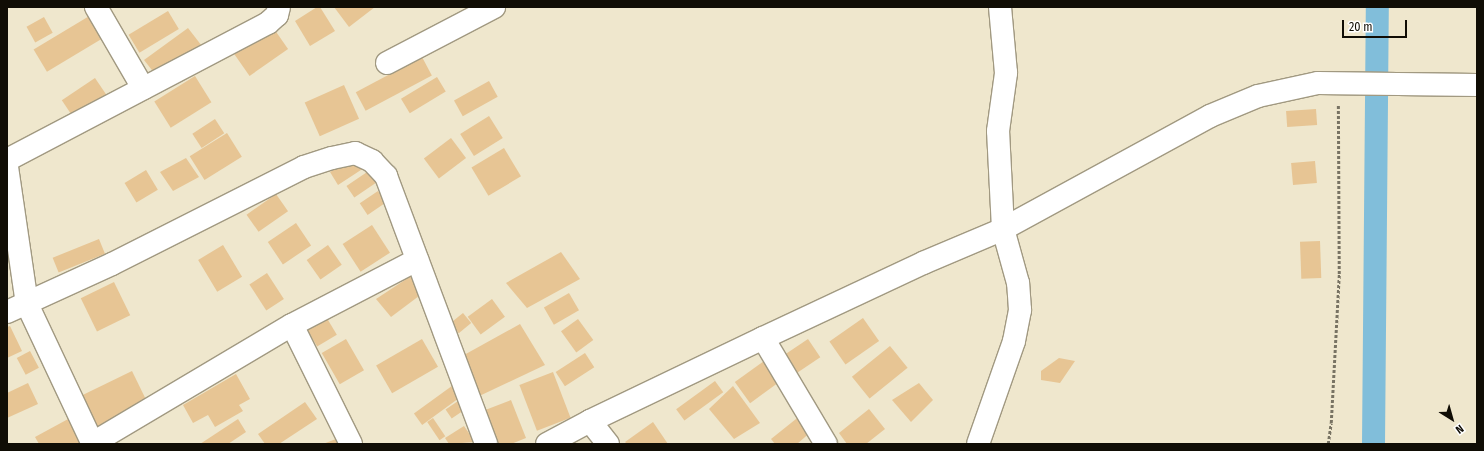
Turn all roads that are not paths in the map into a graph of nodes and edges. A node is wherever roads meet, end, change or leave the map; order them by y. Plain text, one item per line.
1 (96, 7) edge
2 (279, 7) edge
3 (494, 7) edge
4 (1000, 7) edge
5 (387, 63) dead end
6 (1477, 85) edge
7 (143, 88) junction
8 (7, 160) edge
9 (7, 167) edge
10 (1003, 229) junction
11 (12, 242) edge
12 (418, 260) junction
13 (17, 308) edge
14 (292, 325) junction
15 (762, 338) junction
16 (590, 421) junction
17 (93, 443) edge
18 (351, 444) edge
19 (486, 444) edge
20 (547, 444) edge
21 (608, 444) edge
22 (826, 444) edge
23 (978, 444) edge

1 - 7 street
2 - 7 street
3 - 5 street
4 - 10 street
6 - 10 street
7 - 8 street
9 - 11 street
10 - 15 street
10 - 23 street
11 - 13 street
12 - 13 street
12 - 14 street
12 - 19 street
13 - 17 street
14 - 17 street
14 - 18 street
15 - 16 street
15 - 22 street
16 - 20 street
16 - 21 street

